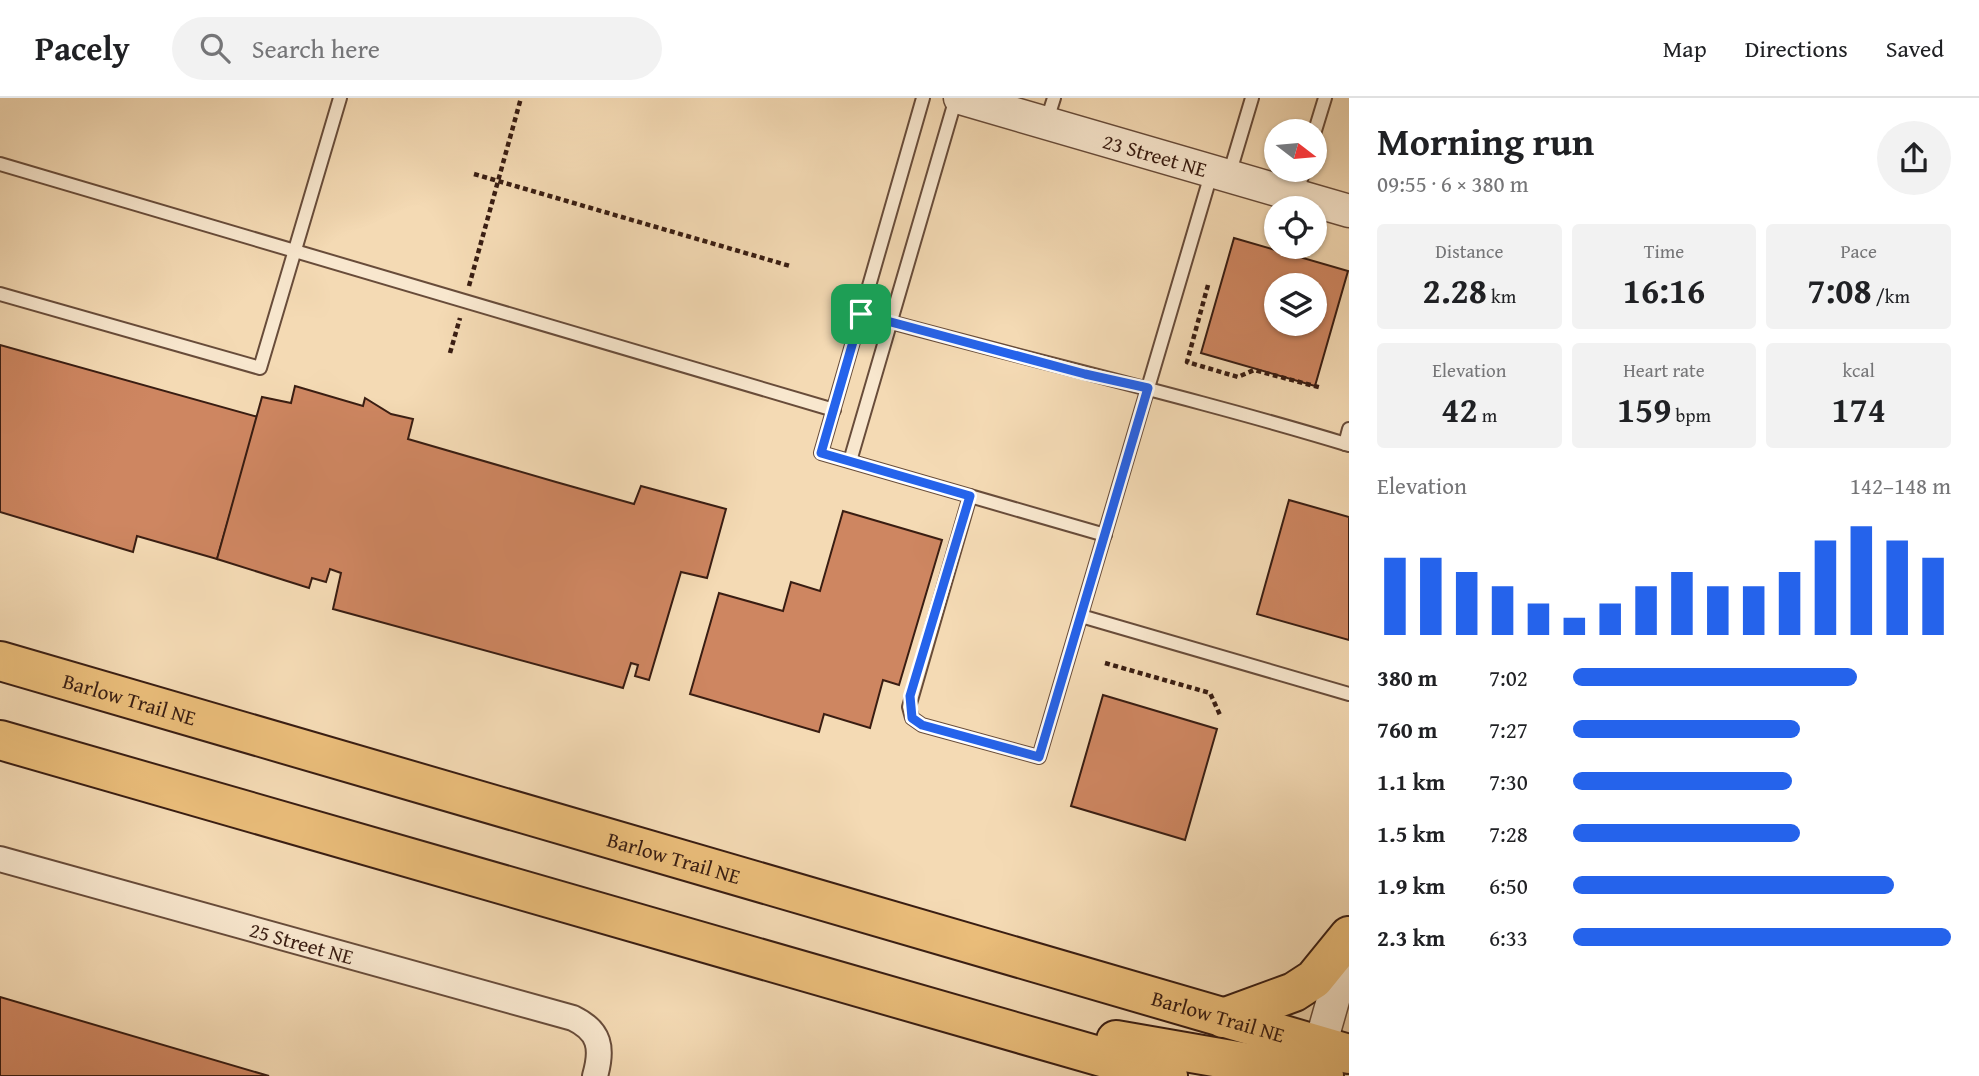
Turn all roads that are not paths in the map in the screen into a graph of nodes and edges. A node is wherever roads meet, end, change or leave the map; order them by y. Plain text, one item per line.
1 (340, 98) edge
2 (923, 98) edge
3 (958, 98) edge
4 (1252, 98) edge
5 (1325, 98) edge
6 (1004, 104) edge
7 (1050, 111) edge
8 (1319, 119) edge
9 (0, 164) edge
10 (1220, 174) junction
11 (1300, 183) edge
12 (1349, 211) edge
13 (295, 250) junction
14 (0, 295) edge
15 (861, 314) junction
16 (891, 323) junction
17 (1148, 388) junction
18 (834, 410) junction
19 (1349, 429) edge
20 (1347, 445) edge
21 (850, 461) junction
22 (970, 496) junction
23 (1105, 535) junction
24 (1081, 616) junction
25 (0, 661) edge
26 (1349, 694) edge
27 (0, 740) edge
28 (0, 859) edge
29 (1349, 936) edge
30 (1349, 944) edge
31 (948, 1013) junction
32 (1223, 1018) junction
33 (1329, 1068) edge
34 (595, 1076) edge
35 (1168, 1076) edge

1 - 13 lane
2 - 15 lane
3 - 6 street, 23 Street NE
3 - 16 lane
4 - 10 lane
5 - 8 lane
6 - 7 street, 23 Street NE
7 - 10 street, 23 Street NE
9 - 13 lane
10 - 11 street, 23 Street NE
10 - 17 lane
11 - 12 street, 23 Street NE
13 - 14 lane
13 - 18 lane
15 - 16 lane
15 - 18 lane
16 - 17 lane
16 - 21 lane
17 - 20 lane
17 - 23 lane
18 - 21 lane
19 - 20 lane
21 - 22 lane
22 - 23 lane
22 - 24 lane
23 - 24 lane
24 - 26 lane
25 - 32 main road, Barlow Trail NE
27 - 31 main road
28 - 34 street, 25 Street NE
29 - 32 main road
30 - 33 street
31 - 33 main road
31 - 35 main road
32 - 33 main road, Barlow Trail NE

